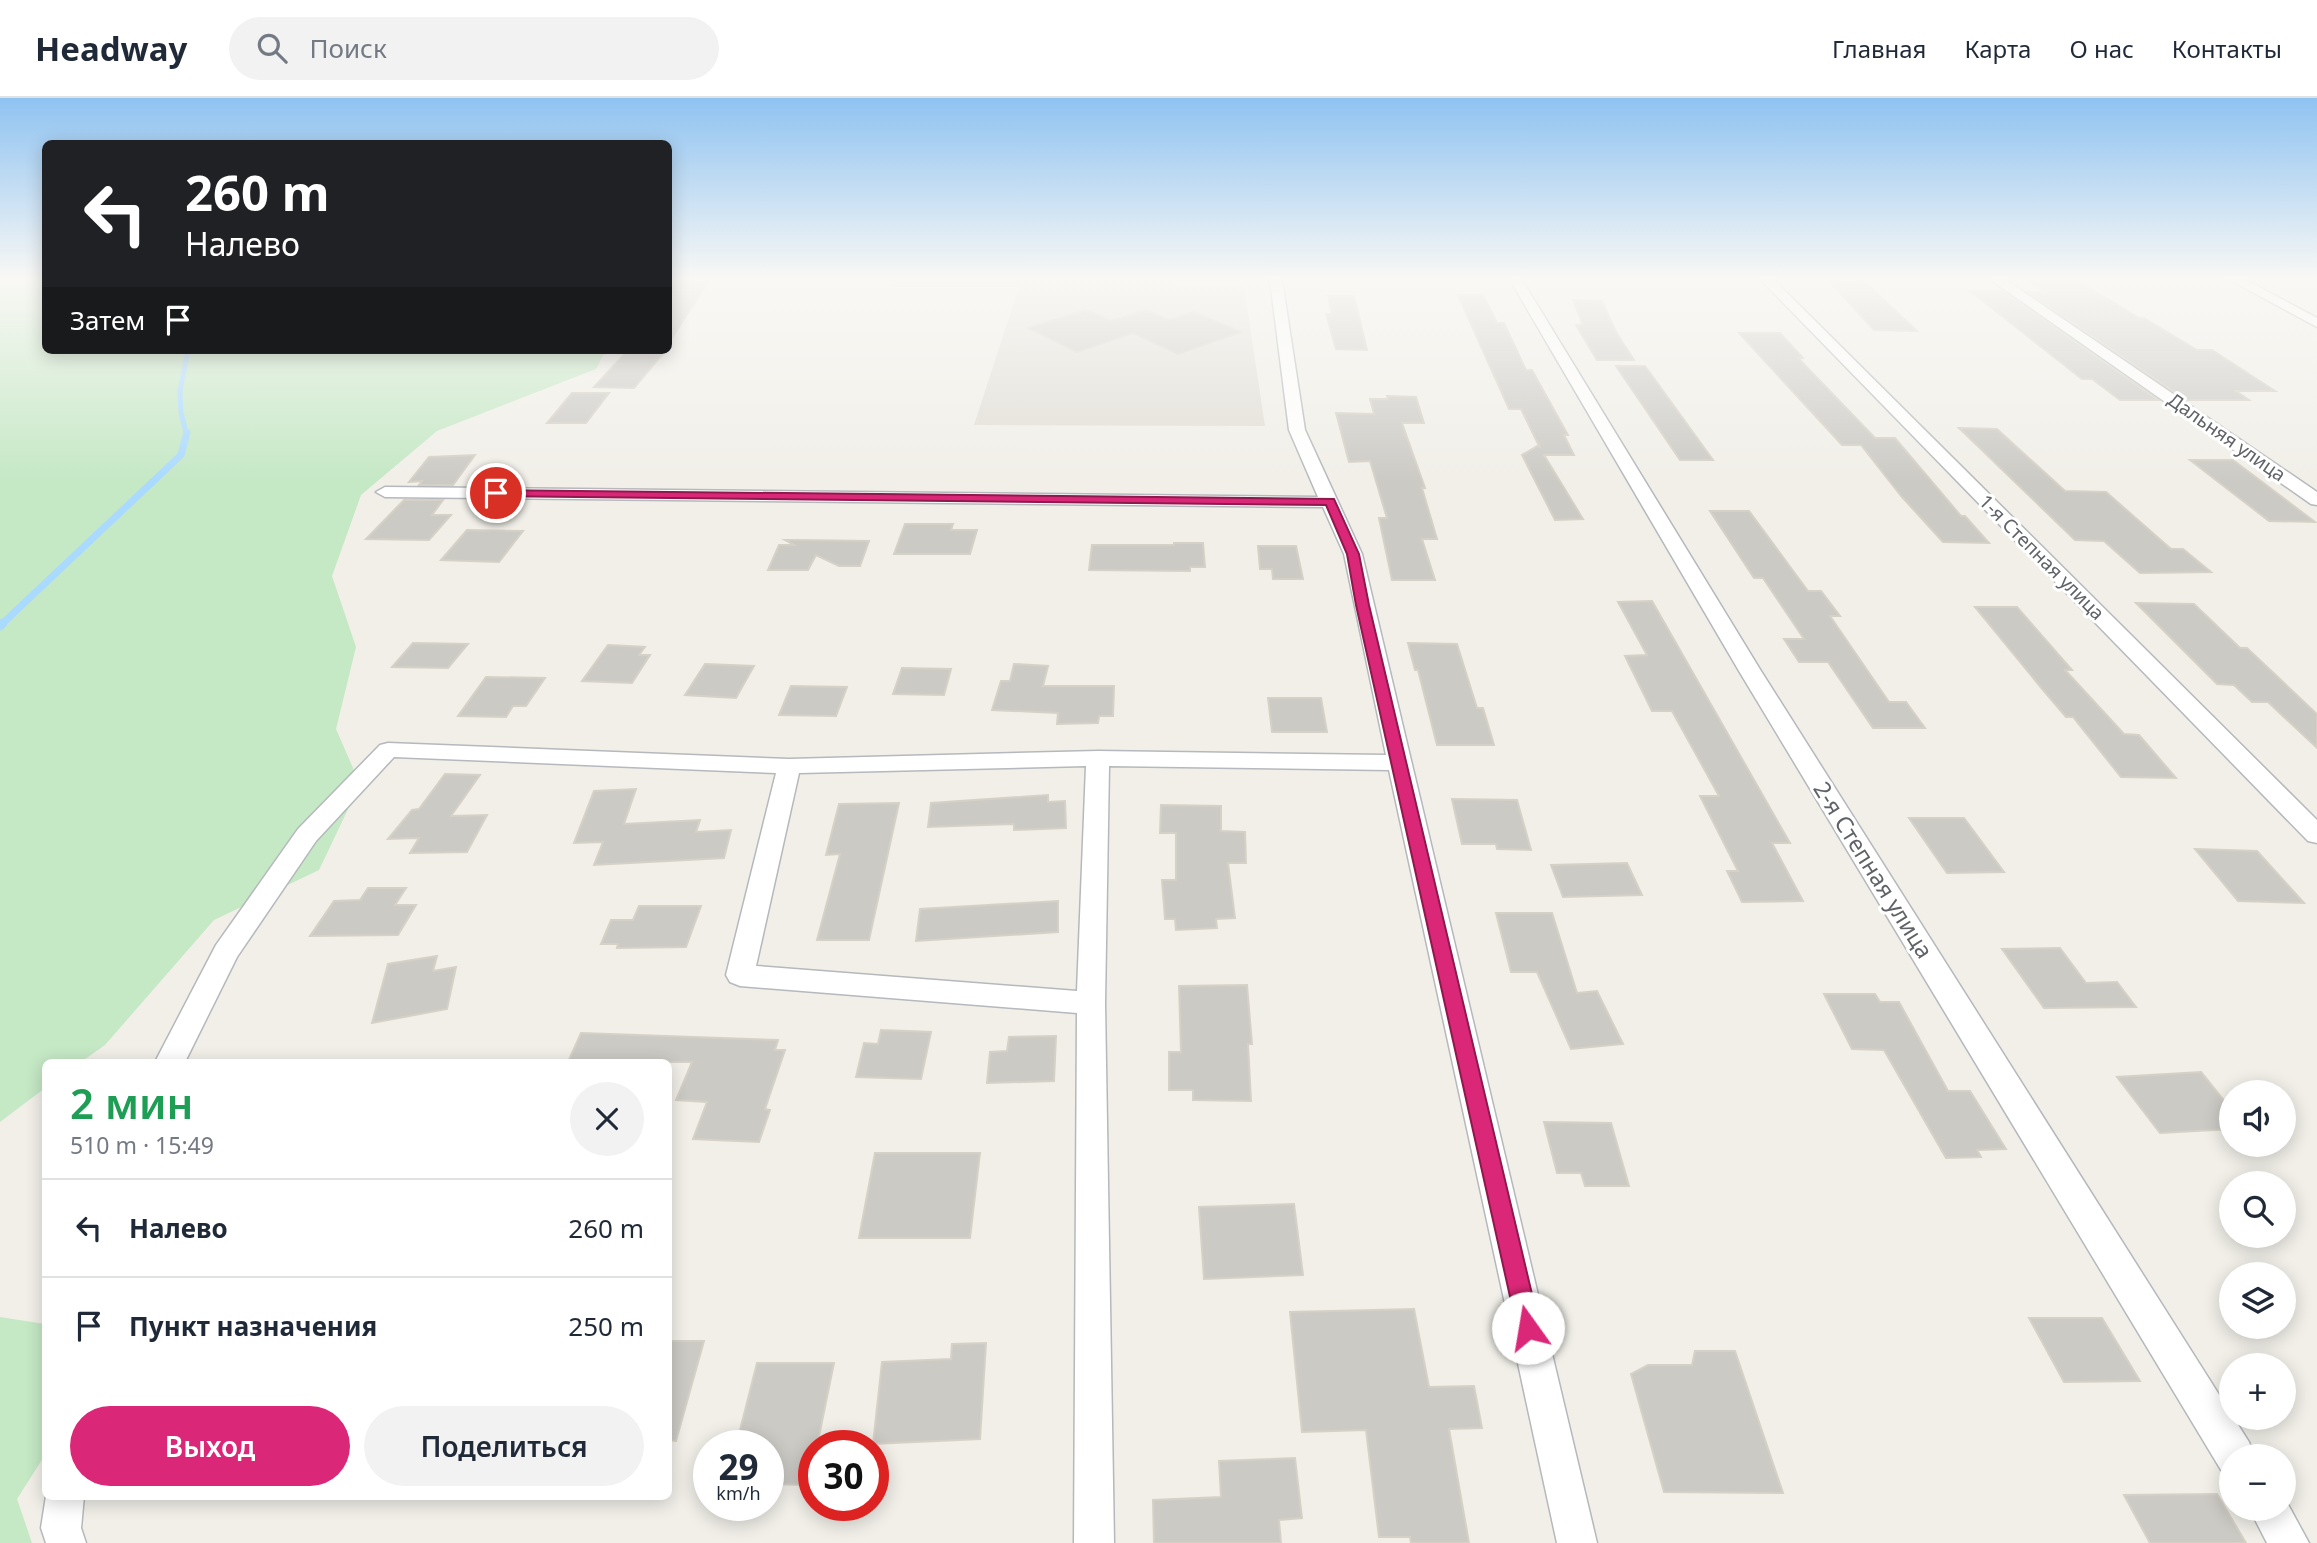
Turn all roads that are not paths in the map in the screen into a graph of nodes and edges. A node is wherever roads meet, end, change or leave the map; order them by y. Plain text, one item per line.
1 (1287, 347) edge
2 (1556, 347) edge
3 (1834, 347) edge
4 (2095, 347) edge
5 (385, 492) dead end
6 (2317, 500) edge
7 (1330, 502) junction
8 (1098, 758) junction
9 (1399, 763) junction
10 (789, 766) junction
11 (2317, 835) edge
12 (1091, 1003) junction
13 (172, 1059) edge
14 (2228, 1444) edge
15 (64, 1500) edge
16 (2276, 1521) edge
17 (66, 1543) edge
18 (1094, 1543) edge
19 (1577, 1543) edge
20 (2289, 1543) edge

1 - 7 street
2 - 14 street, 2-я Степная улица
3 - 11 street, 1-я Степная улица
4 - 6 street, Дальняя улица
5 - 7 street
7 - 9 street
8 - 9 street
8 - 10 street
8 - 12 street
9 - 19 street
10 - 12 street
10 - 13 street
12 - 18 street
15 - 17 street
16 - 20 street

